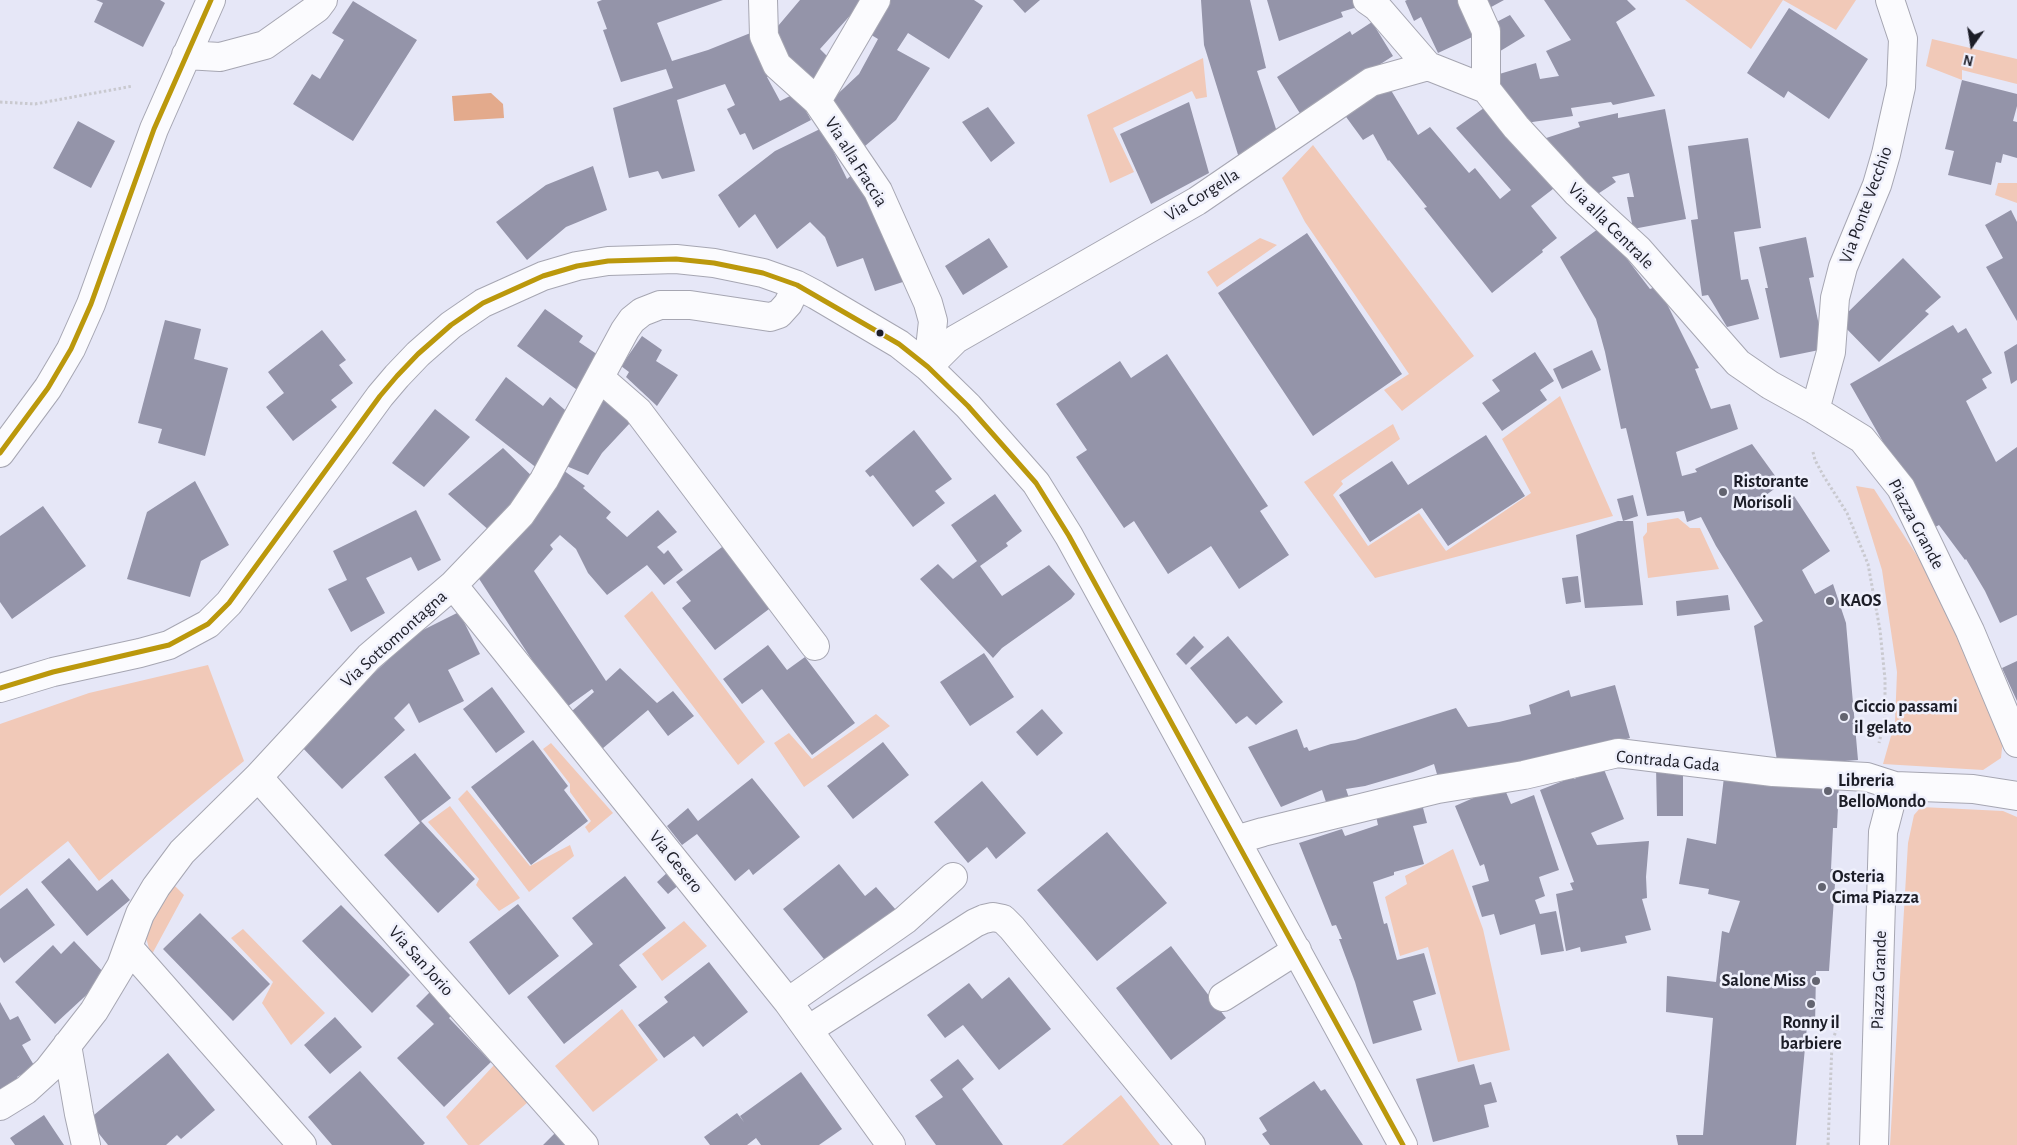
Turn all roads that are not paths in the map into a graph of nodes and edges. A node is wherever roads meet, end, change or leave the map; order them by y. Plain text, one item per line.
1 (211, 0) edge
2 (323, 0) edge
3 (762, 0) edge
4 (876, 0) edge
5 (1367, 0) edge
6 (1472, 0) edge
7 (1890, 0) edge
8 (186, 55) junction
9 (1428, 66) junction
10 (1486, 89) junction
11 (817, 101) junction
12 (797, 285) junction
13 (928, 367) junction
14 (600, 378) junction
15 (1815, 410) junction
16 (0, 454) edge
17 (453, 585) junction
18 (815, 646) dead end
19 (0, 688) edge
20 (2017, 743) edge
21 (258, 777) junction
22 (1895, 786) junction
23 (2017, 796) edge
24 (1236, 840) junction
25 (953, 877) dead end
26 (128, 947) junction
27 (1297, 950) junction
28 (1223, 997) dead end
29 (788, 1002) junction
30 (808, 1030) junction
31 (67, 1045) junction
32 (0, 1106) edge
33 (86, 1145) edge
34 (302, 1145) edge
35 (584, 1145) edge
36 (891, 1145) edge
37 (1192, 1145) edge
38 (1403, 1145) edge
39 (1874, 1145) edge

1 - 8 street
2 - 8 street
3 - 11 street, Via alla Fraccia
4 - 11 street
5 - 9 street
6 - 10 street
7 - 15 street, Via Ponte Vecchio
8 - 16 street
9 - 10 street
9 - 13 street, Via Corgella
10 - 15 street, Via alla Centrale
11 - 13 street, Via alla Fraccia
12 - 13 street
12 - 14 street, Via Sottomontagna
12 - 19 street
13 - 24 street
14 - 17 street, Via Sottomontagna
14 - 18 street
15 - 20 street, Piazza Grande
17 - 21 street, Via Sottomontagna
17 - 29 street, Via Gesero
21 - 26 street, Via Sottomontagna
21 - 35 street, Via San Jorio
22 - 23 street, Contrada Gada
22 - 24 street, Contrada Gada
22 - 39 street, Piazza Grande
24 - 27 street
25 - 29 street
26 - 31 street, Via Sottomontagna
26 - 34 street
27 - 28 street
27 - 38 street
29 - 30 street, Via Gesero
30 - 36 street, Via Gesero
30 - 37 street
31 - 32 street, Via Sottomontagna
31 - 33 street

